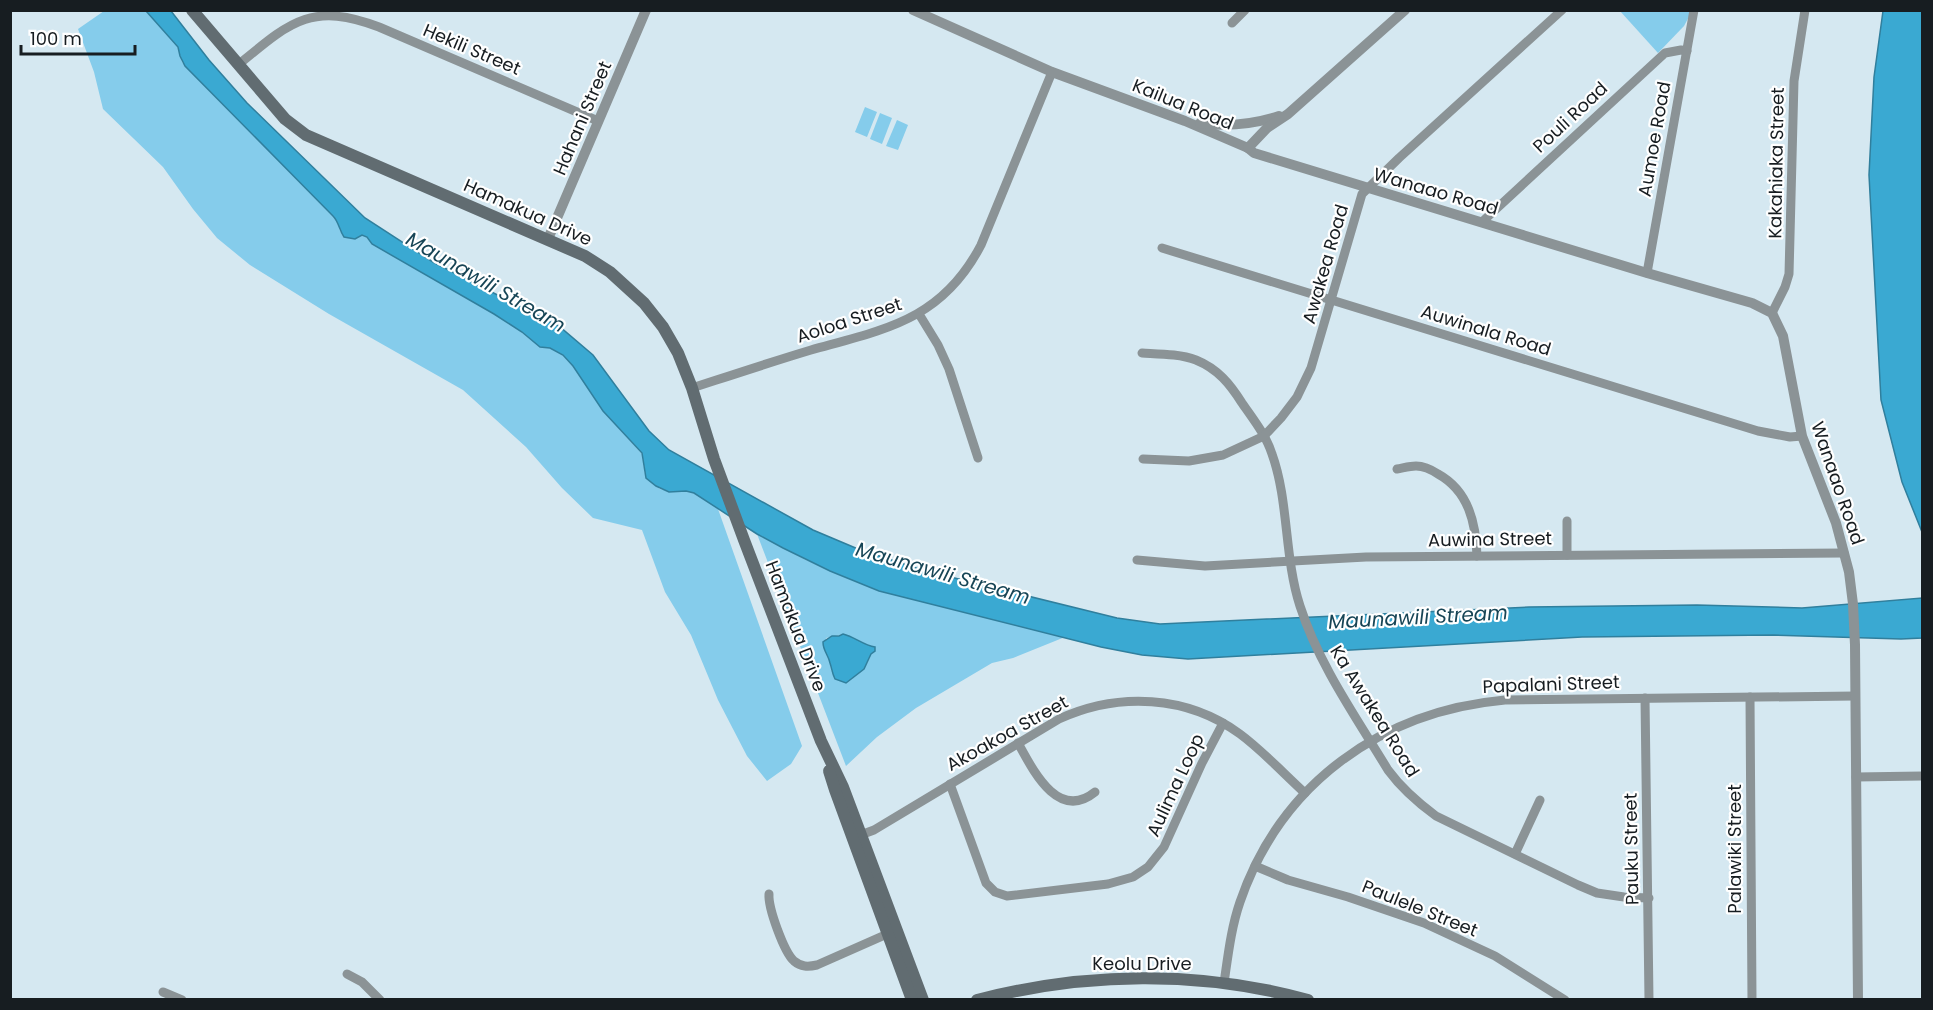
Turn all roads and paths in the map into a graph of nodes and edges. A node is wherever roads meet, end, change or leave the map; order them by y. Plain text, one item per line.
1 (192, 10) edge
2 (646, 10) edge
3 (913, 10) edge
4 (1245, 10) edge
5 (1405, 10) edge
6 (1562, 10) edge
7 (1694, 10) edge
8 (1804, 10) edge
9 (1232, 22) dead end
10 (1687, 51) junction
11 (238, 65) junction
12 (1052, 72) junction
13 (1288, 114) junction
14 (598, 121) junction
15 (1185, 121) junction
16 (1248, 148) junction
17 (1368, 188) junction
18 (1482, 222) junction
19 (548, 239) junction
20 (1162, 248) dead end
21 (1647, 273) junction
22 (1332, 300) junction
23 (919, 314) junction
24 (1772, 314) junction
25 (1142, 353) dead end
26 (692, 388) junction
27 (1264, 436) junction
28 (1802, 436) junction
29 (978, 458) dead end
30 (1143, 459) dead end
31 (1397, 469) dead end
32 (1567, 521) dead end
33 (1844, 553) junction
34 (1567, 555) junction
35 (1477, 556) junction
36 (1137, 560) dead end
37 (1290, 561) junction
38 (1855, 696) junction
39 (1750, 697) junction
40 (1646, 698) junction
41 (1223, 723) junction
42 (1370, 741) junction
43 (1018, 743) junction
44 (1923, 776) edge
45 (1856, 777) junction
46 (950, 784) junction
47 (1095, 792) dead end
48 (1305, 794) junction
49 (1540, 800) dead end
50 (857, 837) junction
51 (1515, 854) junction
52 (1255, 866) junction
53 (769, 894) dead end
54 (1648, 898) junction
55 (892, 931) junction
56 (347, 974) dead end
57 (1224, 983) junction
58 (163, 992) dead end
59 (182, 999) edge
60 (380, 999) edge
61 (912, 999) edge
62 (922, 999) edge
63 (977, 999) edge
64 (1308, 999) edge
65 (1565, 999) edge
66 (1649, 999) edge
67 (1752, 999) edge
68 (1858, 999) edge

1 - 11 main road, Hamakua Drive
2 - 14 street, Hahani Street
3 - 12 street, Kailua Road
4 - 9 street
5 - 13 street, Kailua Road
6 - 17 street, Awakea Road
7 - 10 street, Aumoe Road
8 - 24 street, Kakahiaka Street
10 - 18 street, Pouli Road
10 - 21 street, Aumoe Road
11 - 14 street, Hekili Street
11 - 19 main road, Hamakua Drive
12 - 15 street, Kailua Road
12 - 23 street, Aoloa Street
13 - 15 street
13 - 16 street, Kailua Road
14 - 19 street, Hahani Street
15 - 16 street, Kailua Road
16 - 17 street, Wanaao Road
17 - 18 street, Wanaao Road
17 - 22 street, Awakea Road
18 - 21 street, Wanaao Road
19 - 26 main road, Hamakua Drive
20 - 22 street, Auwinala Road
21 - 24 street, Wanaao Road
22 - 27 street, Awakea Road
22 - 28 street, Auwinala Road
23 - 26 street, Aoloa Street
23 - 29 street
24 - 28 street, Wanaao Road
25 - 27 street, Ka Awakea Road
26 - 50 main road, Hamakua Drive
27 - 30 street, Awakea Road
27 - 37 street, Ka Awakea Road
28 - 33 street, Wanaao Road
31 - 35 street
32 - 34 street
33 - 34 street, Auwina Street
33 - 38 street, Wanaao Road
34 - 35 street, Auwina Street
35 - 37 street, Auwina Street
36 - 37 street, Auwina Street
37 - 42 street, Ka Awakea Road
38 - 39 street, Papalani Street
38 - 45 street, Wanaao Road
39 - 40 street, Papalani Street
39 - 67 street, Palawiki Street
40 - 42 street, Papalani Street
40 - 54 street, Pauku Street
41 - 43 street, Akoakoa Street
41 - 46 street, Aulima Loop
41 - 48 street, Akoakoa Street
42 - 48 street, Papalani Street
42 - 51 street, Ka Awakea Road
43 - 46 street, Akoakoa Street
43 - 47 street
44 - 45 street
45 - 68 street, Wanaao Road
46 - 50 street, Akoakoa Street
48 - 52 street, Papalani Street
49 - 51 street
50 - 55 main road, Hamakua Drive
51 - 54 street, Ka Awakea Road
52 - 57 street, Papalani Street
52 - 65 street, Paulele Street
53 - 55 street
54 - 66 street, Pauku Street
55 - 61 main road, Hamakua Drive
55 - 62 main road, Hamakua Drive
56 - 60 street
57 - 63 main road, Keolu Drive
57 - 64 main road, Keolu Drive
58 - 59 street

